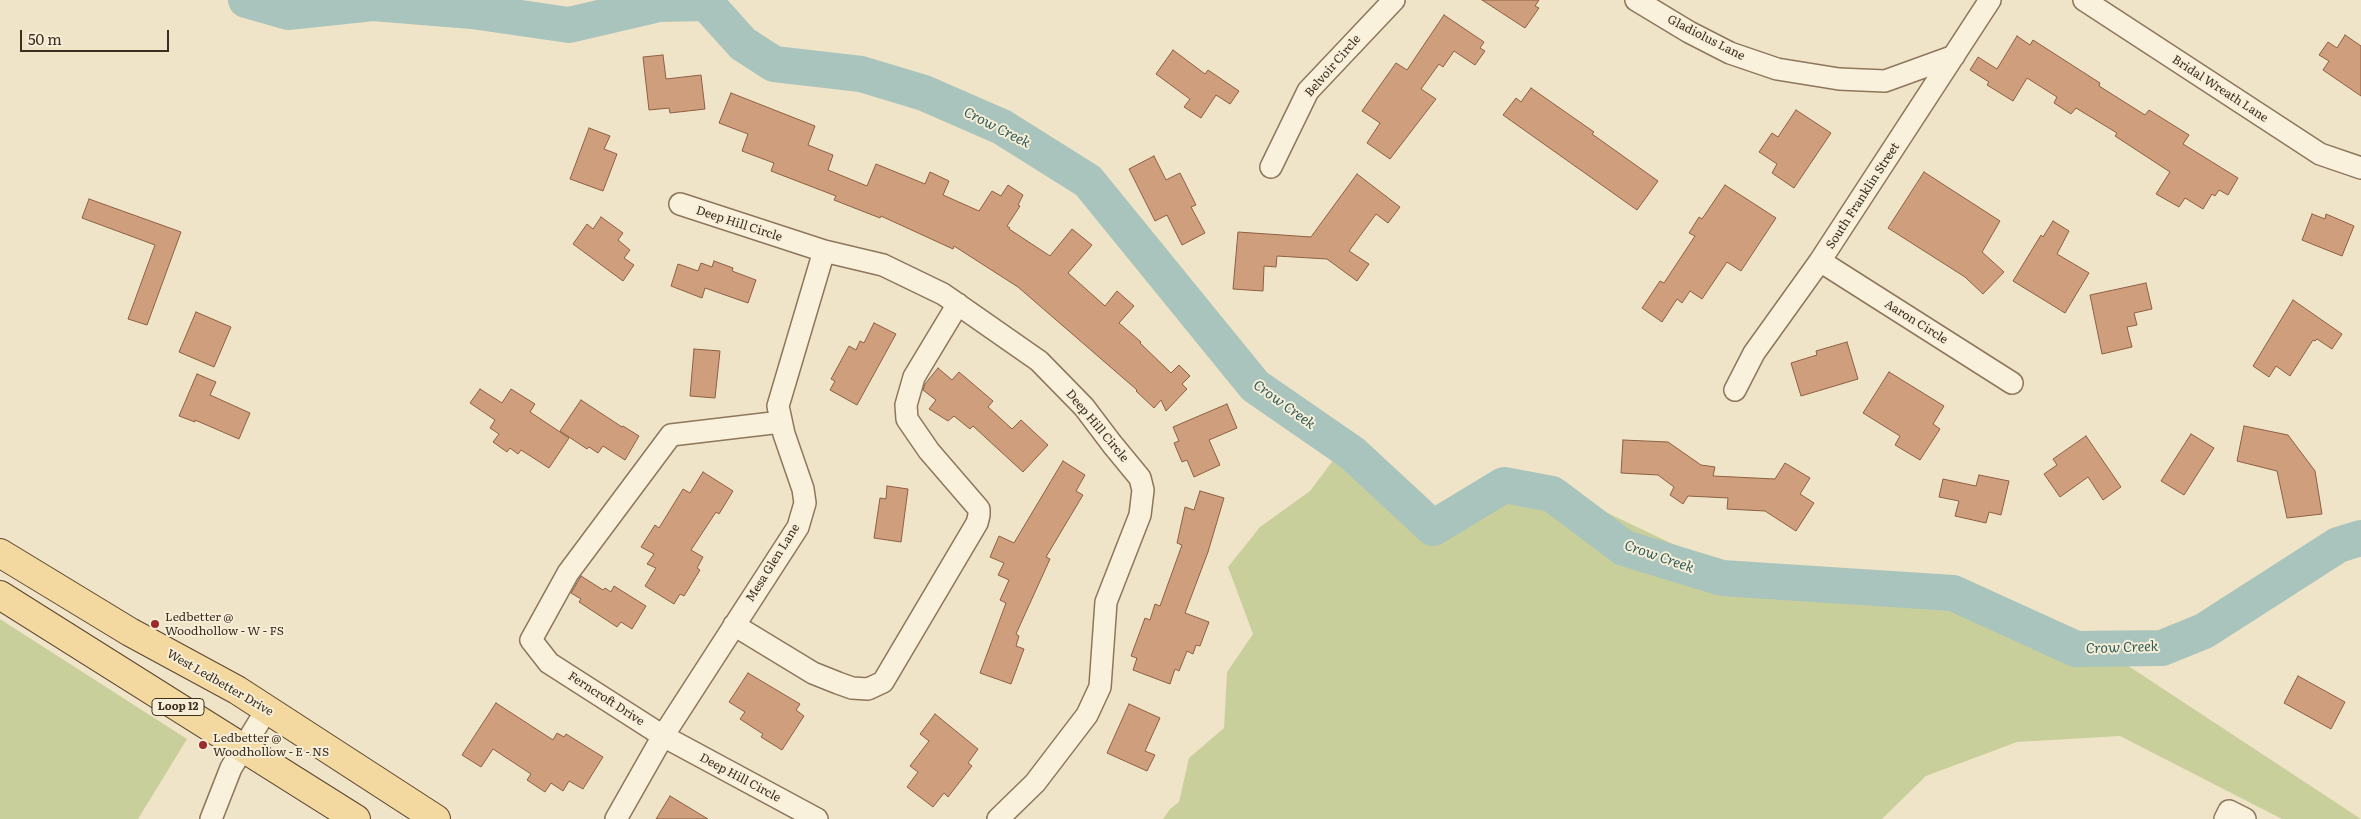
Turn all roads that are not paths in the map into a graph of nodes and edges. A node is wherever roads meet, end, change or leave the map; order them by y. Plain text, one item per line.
1 (1394, 0) edge
2 (1636, 0) edge
3 (1990, 0) edge
4 (2084, 0) edge
5 (1954, 56) junction
6 (1271, 167) dead end
7 (2361, 168) edge
8 (680, 204) dead end
9 (824, 252) junction
10 (1820, 261) junction
11 (958, 304) junction
12 (2012, 383) dead end
13 (1735, 390) dead end
14 (782, 422) junction
15 (0, 553) edge
16 (0, 596) edge
17 (734, 625) junction
18 (267, 709) junction
19 (663, 736) junction
20 (243, 747) junction
21 (211, 819) edge
22 (356, 819) edge
23 (436, 819) edge
24 (616, 819) edge
25 (817, 819) edge
26 (998, 819) edge
27 (2225, 819) edge
28 (2245, 819) edge

1 - 6 street, Belvoir Circle
2 - 5 street, Gladiolus Lane
3 - 5 street, South Franklin Street
4 - 7 street, Bridal Wreath Lane
5 - 10 street, South Franklin Street
8 - 9 street, Deep Hill Circle
9 - 11 street, Deep Hill Circle
9 - 14 street, Mesa Glen Lane
10 - 12 street, Aaron Circle
10 - 13 street, South Franklin Street
11 - 17 street
11 - 26 street, Deep Hill Circle
14 - 17 street, Mesa Glen Lane
14 - 19 street, Ferncroft Drive
15 - 18 main road, West Ledbetter Drive
16 - 20 main road, Loop 12
17 - 19 street, Mesa Glen Lane
18 - 20 street
18 - 23 main road, West Ledbetter Drive
19 - 24 street, Mesa Glen Lane
19 - 25 street, Deep Hill Circle
20 - 21 street
20 - 22 main road, Loop 12
27 - 28 street

